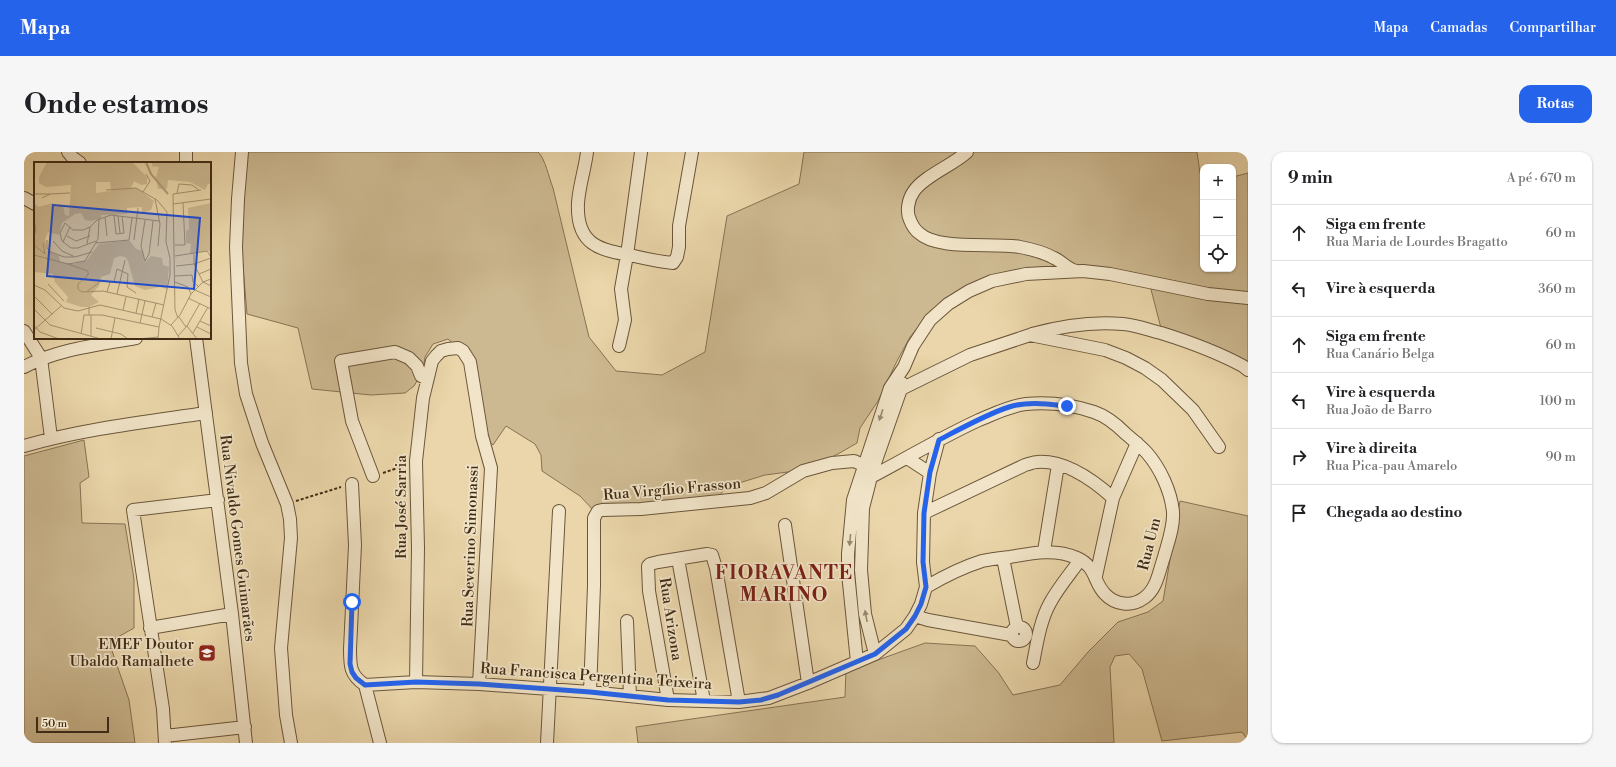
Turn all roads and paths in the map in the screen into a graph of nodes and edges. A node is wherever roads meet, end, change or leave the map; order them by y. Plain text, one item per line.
1 (68, 152) edge
2 (242, 152) edge
3 (587, 152) edge
4 (641, 152) edge
5 (692, 152) edge
6 (967, 152) edge
7 (78, 162) edge
8 (24, 198) edge
9 (34, 203) edge
10 (627, 255) junction
11 (1083, 271) junction
12 (1248, 298) edge
13 (24, 330) edge
14 (1030, 335) junction
15 (131, 339) edge
16 (196, 339) edge
17 (619, 346) dead end
18 (454, 348) joint
19 (41, 358) junction
20 (24, 367) edge
21 (1248, 370) edge
22 (427, 379) junction
23 (896, 388) junction
24 (206, 413) junction
25 (52, 438) junction
26 (939, 440) junction
27 (1137, 443) junction
28 (24, 446) edge
29 (1219, 447) dead end
30 (907, 458) junction
31 (1058, 465) junction
32 (869, 470) junction
33 (930, 472) junction
34 (373, 476) dead end
35 (352, 484) joint
36 (1113, 498) junction
37 (218, 500) junction
38 (287, 504) junction
39 (558, 511) dead end
40 (924, 513) junction
41 (785, 525) dead end
42 (1044, 551) junction
43 (1003, 558) junction
44 (678, 559) junction
45 (1080, 560) junction
46 (1096, 576) junction
47 (926, 587) junction
48 (232, 614) junction
49 (915, 616) junction
50 (627, 621) dead end
51 (150, 628) junction
52 (1014, 631) junction
53 (1038, 639) junction
54 (875, 654) junction
55 (857, 662) junction
56 (1033, 663) dead end
57 (416, 682) junction
58 (808, 683) junction
59 (479, 684) junction
60 (365, 685) junction
61 (550, 689) junction
62 (590, 692) junction
63 (630, 696) junction
64 (668, 700) junction
65 (704, 700) junction
66 (739, 702) junction
67 (245, 727) junction
68 (165, 739) edge
69 (246, 743) edge
70 (291, 743) edge
71 (380, 743) edge
72 (547, 743) edge

1 - 7 street
2 - 38 street
3 - 10 street
4 - 10 street
5 - 10 street
6 - 11 street
8 - 9 street
10 - 17 street
11 - 12 street
11 - 23 street
13 - 19 street
14 - 21 street
14 - 23 street
14 - 29 street
15 - 19 street
16 - 24 street, Rua Nivaldo Gomes Guimarães
18 - 22 street, Rua José Sarria
18 - 59 street, Rua Severino Simonassi
19 - 20 street
19 - 25 street
22 - 34 street
22 - 57 street, Rua José Sarria
23 - 32 street
24 - 25 street
24 - 37 street, Rua Nivaldo Gomes Guimarães
25 - 28 street
26 - 27 street, Rua Um
26 - 30 street, Rua Um
26 - 33 street
27 - 36 street
27 - 46 street, Rua Um
30 - 32 street, Rua Um
30 - 33 street
31 - 36 street
31 - 40 street
31 - 42 street
54 -> 32 street
32 -> 55 street
32 - 62 street, Rua Virgílio Frasson
33 - 40 street
35 - 38 path
35 - 60 street
36 - 46 street
37 - 48 street, Rua Nivaldo Gomes Guimarães
37 - 51 street
38 - 70 street
39 - 61 street
40 - 47 street
41 - 58 street
42 - 43 street
42 - 45 street
43 - 47 street
43 - 52 street
44 - 64 street, Rua Arizona
44 - 65 street
44 - 66 street
45 - 46 street
45 - 53 street
47 - 49 street, Rua Francisca Pergentina Teixeira
48 - 51 street
48 - 67 street, Rua Nivaldo Gomes Guimarães
49 - 52 street
49 - 54 street, Rua Francisca Pergentina Teixeira
50 - 63 street
51 - 68 street
52 - 53 street
53 - 56 street
54 - 55 street, Rua Francisca Pergentina Teixeira
55 - 58 street, Rua Francisca Pergentina Teixeira
57 - 59 street, Rua Francisca Pergentina Teixeira
57 - 60 street, Rua Francisca Pergentina Teixeira
58 - 66 street, Rua Francisca Pergentina Teixeira
59 - 61 street, Rua Francisca Pergentina Teixeira
60 - 71 street
61 - 62 street, Rua Francisca Pergentina Teixeira
61 - 72 street
62 - 63 street, Rua Francisca Pergentina Teixeira
63 - 64 street, Rua Francisca Pergentina Teixeira
64 - 65 street, Rua Francisca Pergentina Teixeira
65 - 66 street, Rua Francisca Pergentina Teixeira
67 - 68 street
67 - 69 street, Rua Nivaldo Gomes Guimarães

